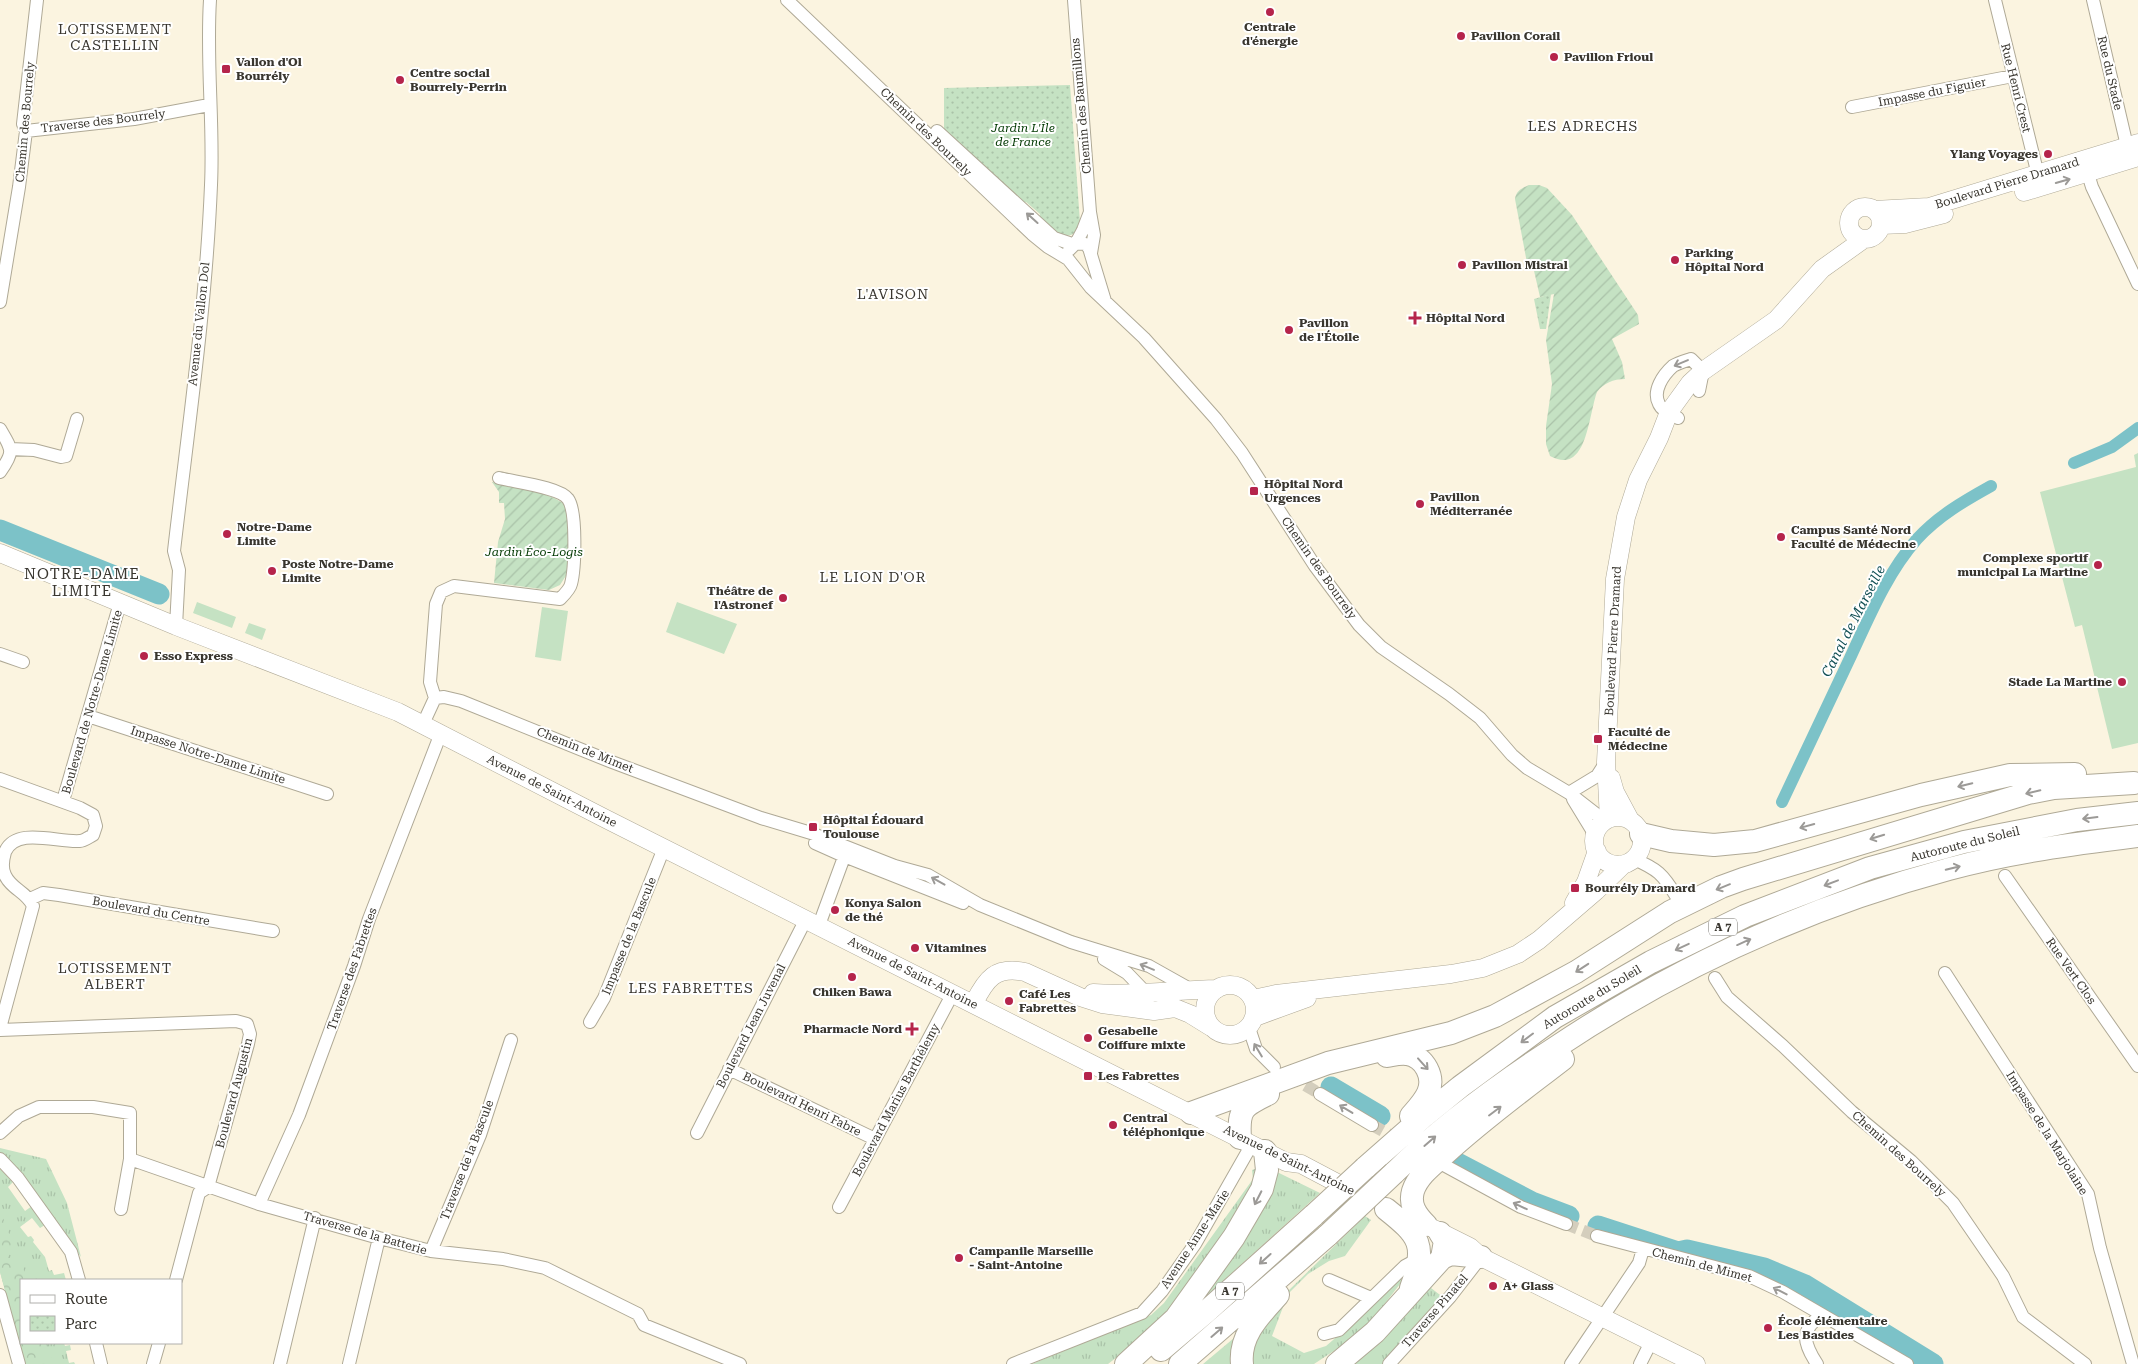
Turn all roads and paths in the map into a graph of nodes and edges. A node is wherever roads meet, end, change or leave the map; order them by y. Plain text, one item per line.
1 (36, 0) edge
2 (210, 0) edge
3 (787, 0) edge
4 (800, 0) edge
5 (1074, 0) edge
6 (1995, 0) edge
7 (2093, 0) edge
8 (2013, 76) junction
9 (210, 105) junction
10 (1852, 107) dead end
11 (26, 130) junction
12 (2135, 149) edge
13 (2108, 165) junction
14 (2088, 174) junction
15 (2038, 175) junction
16 (2103, 209) junction
17 (1090, 212) junction
18 (1877, 218) junction
19 (1850, 229) junction
20 (1864, 239) junction
21 (1074, 244) junction
22 (1091, 255) junction
23 (1072, 262) junction
24 (1831, 262) junction
25 (1810, 282) junction
26 (2138, 284) edge
27 (0, 302) edge
28 (1106, 304) junction
29 (1703, 371) junction
30 (1699, 392) junction
31 (1673, 415) junction
32 (77, 418) dead end
33 (0, 428) edge
34 (10, 449) junction
35 (0, 472) edge
36 (499, 478) dead end
37 (0, 553) edge
38 (120, 603) junction
39 (177, 621) junction
40 (0, 654) edge
41 (22, 662) dead end
42 (435, 698) junction
43 (88, 716) junction
44 (423, 724) junction
45 (441, 733) junction
46 (1606, 762) junction
47 (0, 779) edge
48 (2136, 783) edge
49 (1570, 793) junction
50 (327, 794) dead end
51 (64, 801) junction
52 (2138, 813) edge
53 (1636, 827) junction
54 (1601, 831) junction
55 (2138, 836) edge
56 (664, 848) junction
57 (846, 852) junction
58 (1628, 862) junction
59 (2005, 876) dead end
60 (5, 883) edge
61 (1676, 896) dead end
62 (30, 898) junction
63 (1568, 913) junction
64 (812, 922) junction
65 (273, 930) dead end
66 (1070, 942) junction
67 (1119, 967) junction
68 (1693, 967) junction
69 (1945, 973) dead end
70 (1716, 978) dead end
71 (1061, 987) junction
72 (1336, 988) junction
73 (1190, 989) junction
74 (1217, 989) junction
75 (1146, 992) junction
76 (953, 993) junction
77 (1113, 995) junction
78 (1253, 999) junction
79 (974, 1004) junction
80 (1166, 1009) junction
81 (590, 1022) dead end
82 (1252, 1022) junction
83 (1211, 1027) junction
84 (0, 1029) edge
85 (511, 1040) dead end
86 (2138, 1066) edge
87 (1274, 1067) dead end
88 (729, 1069) junction
89 (1320, 1094) tunnel mouth
90 (1191, 1113) junction
91 (1372, 1125) tunnel mouth
92 (0, 1133) edge
93 (697, 1133) dead end
94 (875, 1139) junction
95 (1252, 1144) junction
96 (0, 1159) edge
97 (130, 1159) junction
98 (1442, 1164) dead end
99 (1365, 1168) junction
100 (208, 1188) junction
101 (259, 1204) junction
102 (839, 1207) dead end
103 (1386, 1208) junction
104 (121, 1209) dead end
105 (315, 1218) junction
106 (1566, 1224) tunnel mouth
107 (1433, 1229) junction
108 (1330, 1236) junction
109 (1597, 1236) tunnel mouth
110 (379, 1238) junction
111 (1643, 1249) junction
112 (431, 1251) junction
113 (1481, 1258) junction
114 (1433, 1260) junction
115 (79, 1279) edge
116 (176, 1279) edge
117 (1329, 1280) dead end
118 (0, 1296) edge
119 (1371, 1298) junction
120 (1822, 1315) junction
121 (1603, 1317) junction
122 (1324, 1334) dead end
123 (1651, 1342) junction
124 (96, 1344) edge
125 (159, 1344) edge
126 (19, 1364) edge
127 (101, 1364) edge
128 (153, 1364) edge
129 (280, 1364) edge
130 (349, 1364) edge
131 (740, 1364) edge
132 (1013, 1364) edge
133 (1126, 1364) edge
134 (1144, 1364) edge
135 (1180, 1364) edge
136 (1242, 1364) edge
137 (1337, 1364) edge
138 (1389, 1364) edge
139 (1571, 1364) edge
140 (1640, 1364) edge
141 (1696, 1364) edge
142 (1817, 1364) edge
143 (1908, 1364) edge
144 (2085, 1364) edge
145 (2133, 1364) edge

1 - 11 street, Chemin des Bourrely
2 - 9 street, Avenue du Vallon Dol
3 - 23 street, Chemin des Bourrely
21 -> 4 street, Chemin des Bourrely
5 - 17 street, Chemin des Baumillons
6 - 8 street, Rue Henri Crest
7 - 12 street, Rue du Stade
8 - 10 street, Impasse du Figuier
8 - 15 street, Rue Henri Crest
9 - 11 street, Traverse des Bourrely
9 - 39 street, Avenue du Vallon Dol
11 - 27 street, Chemin des Bourrely
12 - 13 street, Boulevard Pierre Dramard
12 - 14 street, Boulevard Pierre Dramard
12 - 15 street, Boulevard Pierre Dramard
13 - 14 street, Boulevard Pierre Dramard
13 - 16 street
14 - 16 street
18 -> 14 street, Boulevard Pierre Dramard
15 - 18 street, Boulevard Pierre Dramard
16 - 26 street
17 - 21 street, Chemin des Baumillons
17 - 22 street, Chemin des Baumillons
18 - 19 street
18 - 20 street
19 - 20 street
19 - 24 street, Boulevard Pierre Dramard
20 - 24 street, Boulevard Pierre Dramard
21 - 22 street
21 - 23 street
22 - 23 street
22 - 28 street
23 - 28 street, Chemin des Bourrely
24 - 25 street, Boulevard Pierre Dramard
25 - 29 street, Boulevard Pierre Dramard
25 - 30 street, Boulevard Pierre Dramard
28 - 49 street, Chemin des Bourrely
29 - 30 street
29 - 31 street, Boulevard Pierre Dramard
29 -> 31 street
30 - 31 street, Boulevard Pierre Dramard
31 - 46 street, Boulevard Pierre Dramard
32 - 34 street
33 - 34 street
34 - 35 street
36 - 42 street
37 - 38 street, Avenue de Saint-Antoine
38 - 39 street, Avenue de Saint-Antoine
38 - 43 street, Boulevard de Notre-Dame Limite
39 - 44 street, Avenue de Saint-Antoine
40 - 41 street
42 - 44 street
42 - 57 street, Chemin de Mimet
43 - 50 street, Impasse Notre-Dame Limite
43 - 51 street, Boulevard de Notre-Dame Limite
44 - 45 street, Avenue de Saint-Antoine
45 - 56 street, Avenue de Saint-Antoine
45 - 101 street, Traverse des Fabrettes
46 - 49 street
46 - 53 street, Boulevard Pierre Dramard
46 - 54 street, Boulevard Pierre Dramard
47 - 51 street
48 -> 53 highway
48 -> 90 highway
49 - 54 street, Chemin des Bourrely
51 - 60 street
52 -> 99 highway, Autoroute du Soleil / A 7
53 - 54 street
53 - 58 street
54 - 58 street
54 - 63 street, Boulevard Pierre Dramard
68 -> 55 highway, Autoroute du Soleil / A 7
56 - 64 street, Avenue de Saint-Antoine
56 - 81 street, Impasse de la Bascule
57 - 64 street, Boulevard Jean Juvenal
57 - 66 street, Chemin de Mimet
58 - 61 street
58 - 63 street, Boulevard Pierre Dramard
59 - 86 street, Rue Vert Clos
60 - 62 street
62 - 65 street, Boulevard du Centre
62 - 84 street
63 - 72 street, Boulevard Pierre Dramard
64 - 76 street, Avenue de Saint-Antoine
64 - 88 street, Boulevard Jean Juvenal
66 - 67 street, Chemin de Mimet
73 -> 66 street, Chemin de Mimet
67 - 75 street, Chemin de Mimet
67 - 77 street
107 -> 68 highway
108 -> 68 highway, Autoroute du Soleil / A 7, bridge
69 - 145 street, Impasse de la Marjolaine
70 - 144 street, Chemin des Bourrely
71 - 77 street
71 - 79 street
71 - 80 street
72 - 78 street, Boulevard Pierre Dramard
72 - 82 street, Boulevard Pierre Dramard
73 - 74 street
73 - 75 street
74 - 78 street
74 - 83 street
75 - 77 street
75 - 80 street, Chemin de Mimet
76 - 79 street, Avenue de Saint-Antoine
76 - 94 street, Boulevard Marius Barthélemy
78 - 82 street
79 - 90 street, Avenue de Saint-Antoine
80 - 83 street
82 - 83 street
87 -> 82 street
84 - 100 street, Boulevard Augustin
85 - 112 street, Traverse de la Bascule
88 - 93 street, Boulevard Jean Juvenal
88 - 94 street, Boulevard Henri Fabre
91 -> 89 street
90 - 95 street, Avenue de Saint-Antoine
92 - 97 street
94 - 102 street, Boulevard Marius Barthélemy
95 -> 99 highway
95 - 103 street, Avenue de Saint-Antoine
95 - 132 street, Avenue Anne-Marie
95 -> 133 highway
96 - 115 street
97 - 100 street, Traverse de la Batterie
97 - 104 street
106 -> 98 street
99 -> 134 highway, Autoroute du Soleil / A 7, bridge
100 - 101 street, Traverse de la Batterie
100 - 116 street, Boulevard Augustin
101 - 105 street, Traverse de la Batterie
103 - 107 street, Avenue de Saint-Antoine
103 - 114 highway
105 - 110 street, Traverse de la Batterie
105 - 129 street
107 - 113 street, Avenue de Saint-Antoine
107 - 114 highway
135 -> 108 highway, Autoroute du Soleil / A 7
108 - 136 highway
109 - 111 street, Chemin de Mimet
110 - 112 street, Traverse de la Batterie
110 - 130 street
120 -> 111 street, Chemin de Mimet
111 - 121 street
112 - 131 street, Traverse de la Batterie
113 - 114 highway
113 - 121 street, Avenue de Saint-Antoine
113 - 138 street, Traverse Pinatel
114 - 119 street
114 - 137 highway
117 - 119 street
118 - 126 street
119 - 122 street
120 - 142 street
120 - 143 street, Chemin de Mimet
121 - 123 street, Avenue de Saint-Antoine
121 - 139 street
123 - 140 street
123 - 141 street, Avenue de Saint-Antoine
124 - 127 street
125 - 128 street

